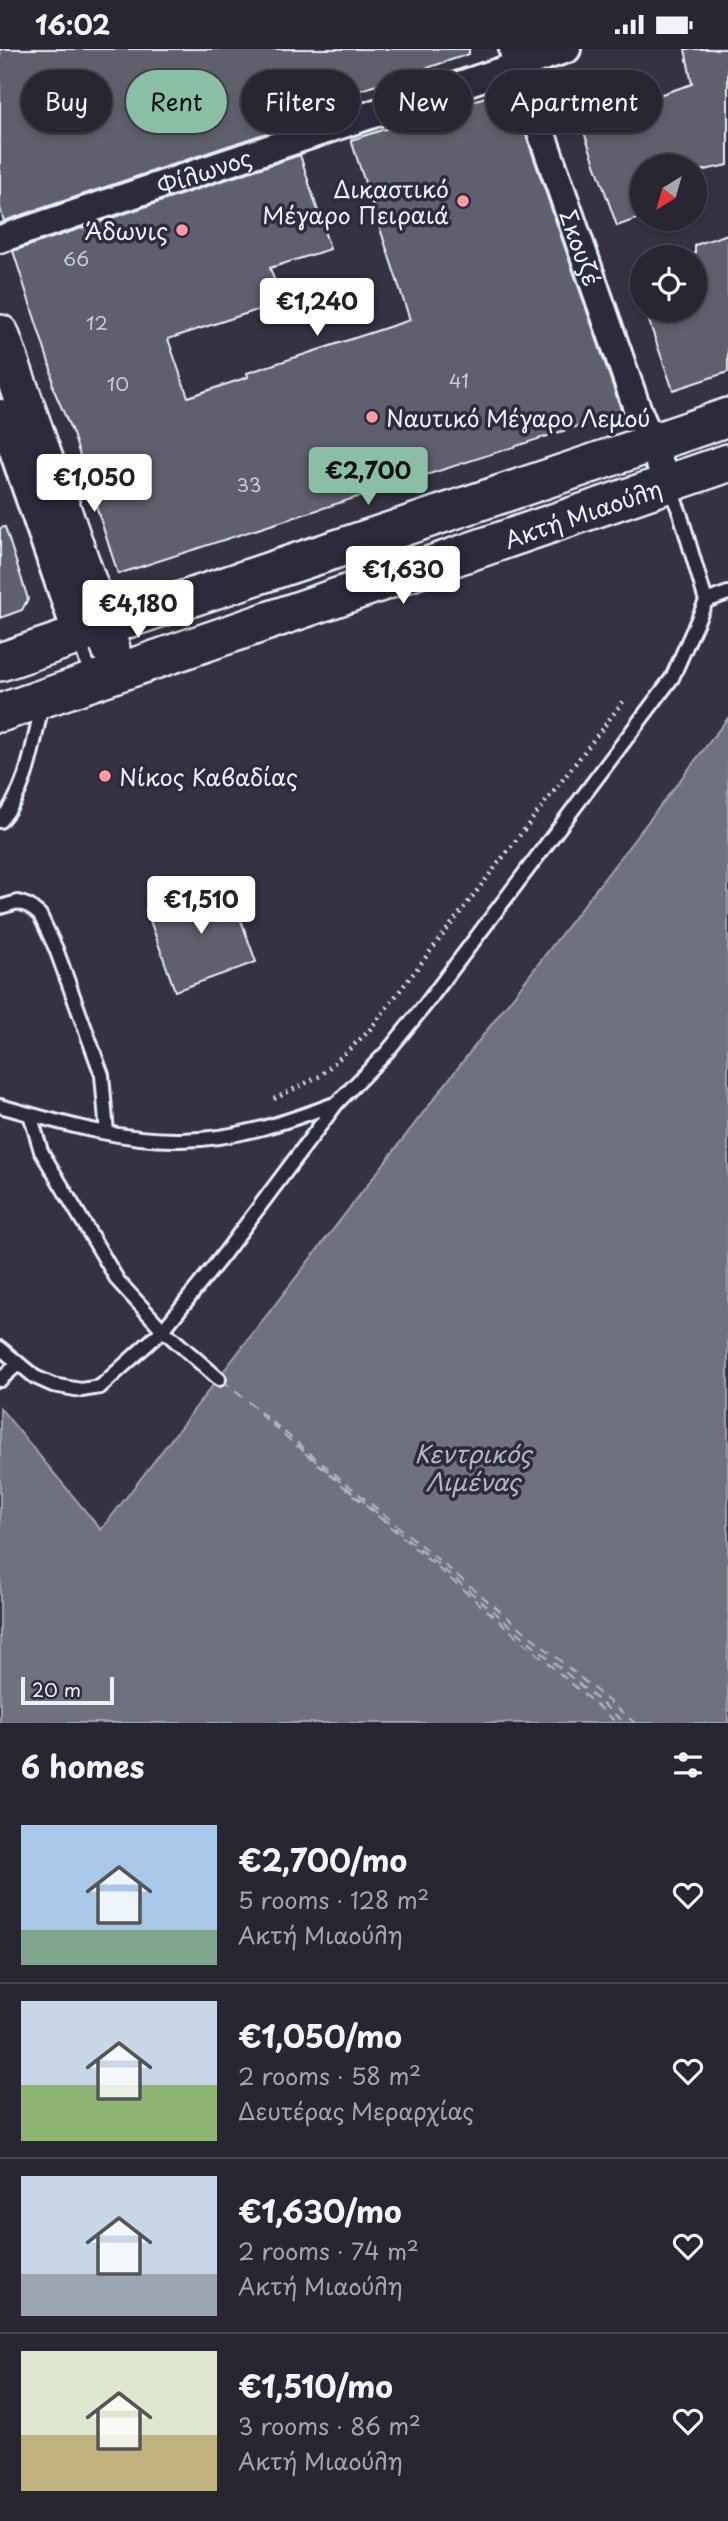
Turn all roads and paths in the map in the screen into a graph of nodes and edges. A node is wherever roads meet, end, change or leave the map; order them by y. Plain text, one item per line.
1 (566, 49) edge
2 (515, 57) edge
3 (0, 239) edge
4 (0, 334) edge
5 (728, 417) edge
6 (9, 423) edge
7 (652, 445) junction
8 (728, 463) edge
9 (668, 484) junction
10 (728, 596) edge
11 (706, 601) junction
12 (90, 630) junction
13 (0, 662) edge
14 (106, 678) junction
15 (628, 696) dead end
16 (43, 699) junction
17 (0, 713) edge
18 (0, 821) edge
19 (0, 907) edge
20 (337, 1103) junction
21 (265, 1104) dead end
22 (0, 1106) edge
23 (30, 1114) junction
24 (107, 1133) junction
25 (163, 1329) junction
26 (0, 1348) edge
27 (18, 1364) junction
28 (219, 1378) dead end
29 (0, 1380) edge

1 - 2 street, Φίλωνος
2 - 3 street, Φίλωνος
2 - 7 street, Σκουζέ
4 - 6 main road
5 - 7 main road, Ακτή Μιαούλη
6 - 12 main road
7 - 9 street, Σκουζέ
7 - 12 main road, Ακτή Μιαούλη
8 - 9 main road, Ακτή Μιαούλη
9 - 11 lane
9 - 14 main road, Ακτή Μιαούλη
10 - 11 lane
11 - 20 lane
12 - 13 main road, Ακτή Μιαούλη
12 - 14 main road
14 - 16 main road, Ακτή Μιαούλη
15 - 21 path
16 - 17 main road, Ακτή Μιαούλη
16 - 18 lane
19 - 24 lane
20 - 24 lane
20 - 25 lane
22 - 23 lane
23 - 24 lane
23 - 25 lane
25 - 27 lane
25 - 28 lane
26 - 27 lane
27 - 29 lane

